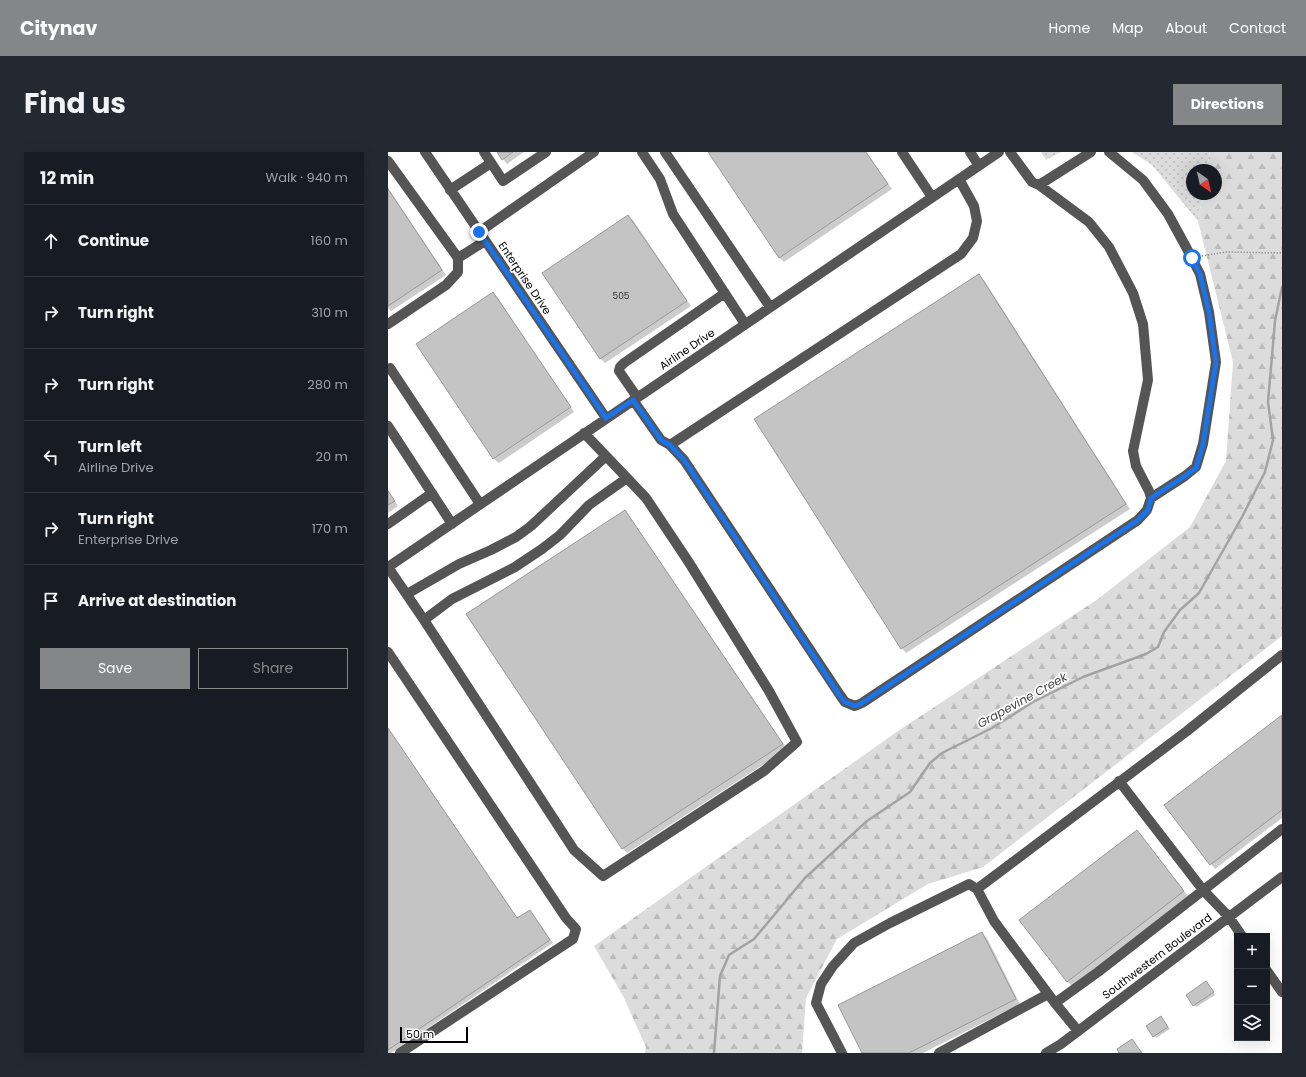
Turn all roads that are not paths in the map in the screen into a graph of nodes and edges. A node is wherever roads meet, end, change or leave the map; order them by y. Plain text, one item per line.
1 (425, 152) edge
2 (484, 152) edge
3 (546, 152) edge
4 (594, 152) edge
5 (642, 152) edge
6 (665, 152) edge
7 (902, 152) edge
8 (970, 152) edge
9 (1000, 152) edge
10 (1010, 152) edge
11 (1091, 152) edge
12 (1109, 152) edge
13 (388, 161) edge
14 (492, 163) junction
15 (979, 166) junction
16 (959, 179) junction
17 (1039, 185) junction
18 (450, 190) junction
19 (932, 198) junction
20 (479, 232) junction
21 (485, 241) junction
22 (458, 258) junction
23 (725, 293) junction
24 (770, 307) junction
25 (388, 324) edge
26 (745, 324) junction
27 (390, 368) dead end
28 (635, 399) junction
29 (606, 418) junction
30 (388, 426) edge
31 (584, 433) junction
32 (670, 445) junction
33 (606, 456) junction
34 (627, 478) junction
35 (432, 493) junction
36 (1151, 498) junction
37 (480, 504) junction
38 (388, 524) edge
39 (452, 524) junction
40 (388, 567) edge
41 (407, 594) junction
42 (424, 620) junction
43 (388, 652) edge
44 (1282, 655) edge
45 (1119, 781) junction
46 (1282, 829) edge
47 (1282, 877) edge
48 (977, 889) junction
49 (1203, 890) junction
50 (1229, 916) junction
51 (1240, 933) edge
52 (1270, 975) edge
53 (1281, 988) edge
54 (1048, 994) junction
55 (1055, 1004) junction
56 (1078, 1031) junction
57 (400, 1053) edge
58 (842, 1053) edge
59 (939, 1053) edge
60 (1046, 1053) edge

1 - 18 street, Enterprise Drive
2 - 14 street
3 - 14 street
4 - 20 street
5 - 23 street
6 - 24 street
7 - 19 street
8 - 15 street
9 - 15 street, Airline Drive
10 - 17 street
11 - 17 street
12 - 36 street
13 - 22 street
14 - 18 street
15 - 16 street, Airline Drive
16 - 19 street, Airline Drive
16 - 32 street
17 - 36 street
18 - 20 street, Enterprise Drive
19 - 24 street, Airline Drive
20 - 21 street, Enterprise Drive
21 - 22 street
21 - 29 street, Enterprise Drive
22 - 25 street
23 - 26 street
23 - 28 street
24 - 26 street, Airline Drive
26 - 28 street, Airline Drive
27 - 37 street
28 - 29 street, Airline Drive
28 - 32 street
29 - 31 street, Airline Drive
30 - 35 street
31 - 33 street
31 - 37 street, Airline Drive
32 - 36 street
33 - 34 street
33 - 41 street
34 - 42 street
34 - 42 street
35 - 38 street
35 - 39 street
37 - 39 street, Airline Drive
39 - 40 street, Airline Drive
40 - 41 street
41 - 42 street
43 - 57 street
44 - 45 street
45 - 48 street
45 - 49 street
46 - 49 street
47 - 50 street, Southwestern Boulevard
48 - 54 street
48 - 58 street
49 - 50 street
49 - 55 street
50 - 51 street
50 - 56 street, Southwestern Boulevard
52 - 53 street
54 - 55 street
54 - 59 street
55 - 56 street
56 - 60 street, Southwestern Boulevard

